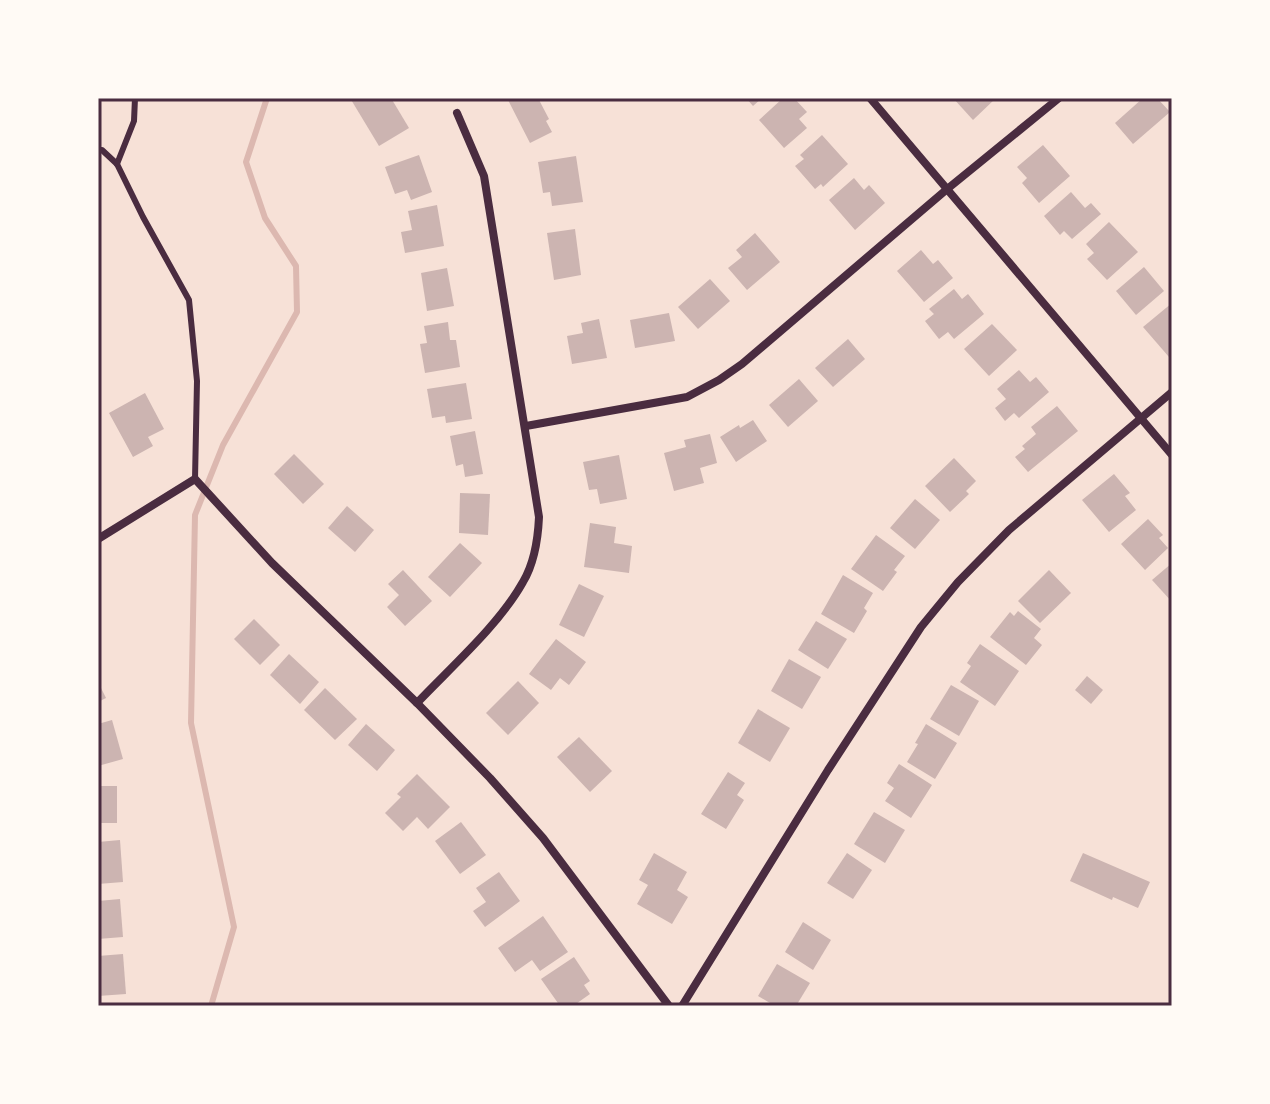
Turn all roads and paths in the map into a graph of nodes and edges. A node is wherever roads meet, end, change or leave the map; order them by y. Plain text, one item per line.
1 (135, 98) edge
2 (870, 98) edge
3 (1059, 98) edge
4 (457, 113) dead end
5 (98, 150) edge
6 (117, 164) junction
7 (946, 190) junction
8 (1172, 392) edge
9 (1141, 419) junction
10 (526, 426) junction
11 (1172, 455) edge
12 (195, 479) junction
13 (98, 539) edge
14 (417, 703) junction
15 (669, 1006) edge
16 (682, 1006) edge

1 - 6 lane
2 - 7 street
3 - 7 street
4 - 10 street
5 - 6 lane
6 - 12 lane
7 - 9 street
7 - 10 street
8 - 9 street
9 - 11 street
9 - 16 street
10 - 14 street
12 - 13 street
12 - 14 street
14 - 15 street

